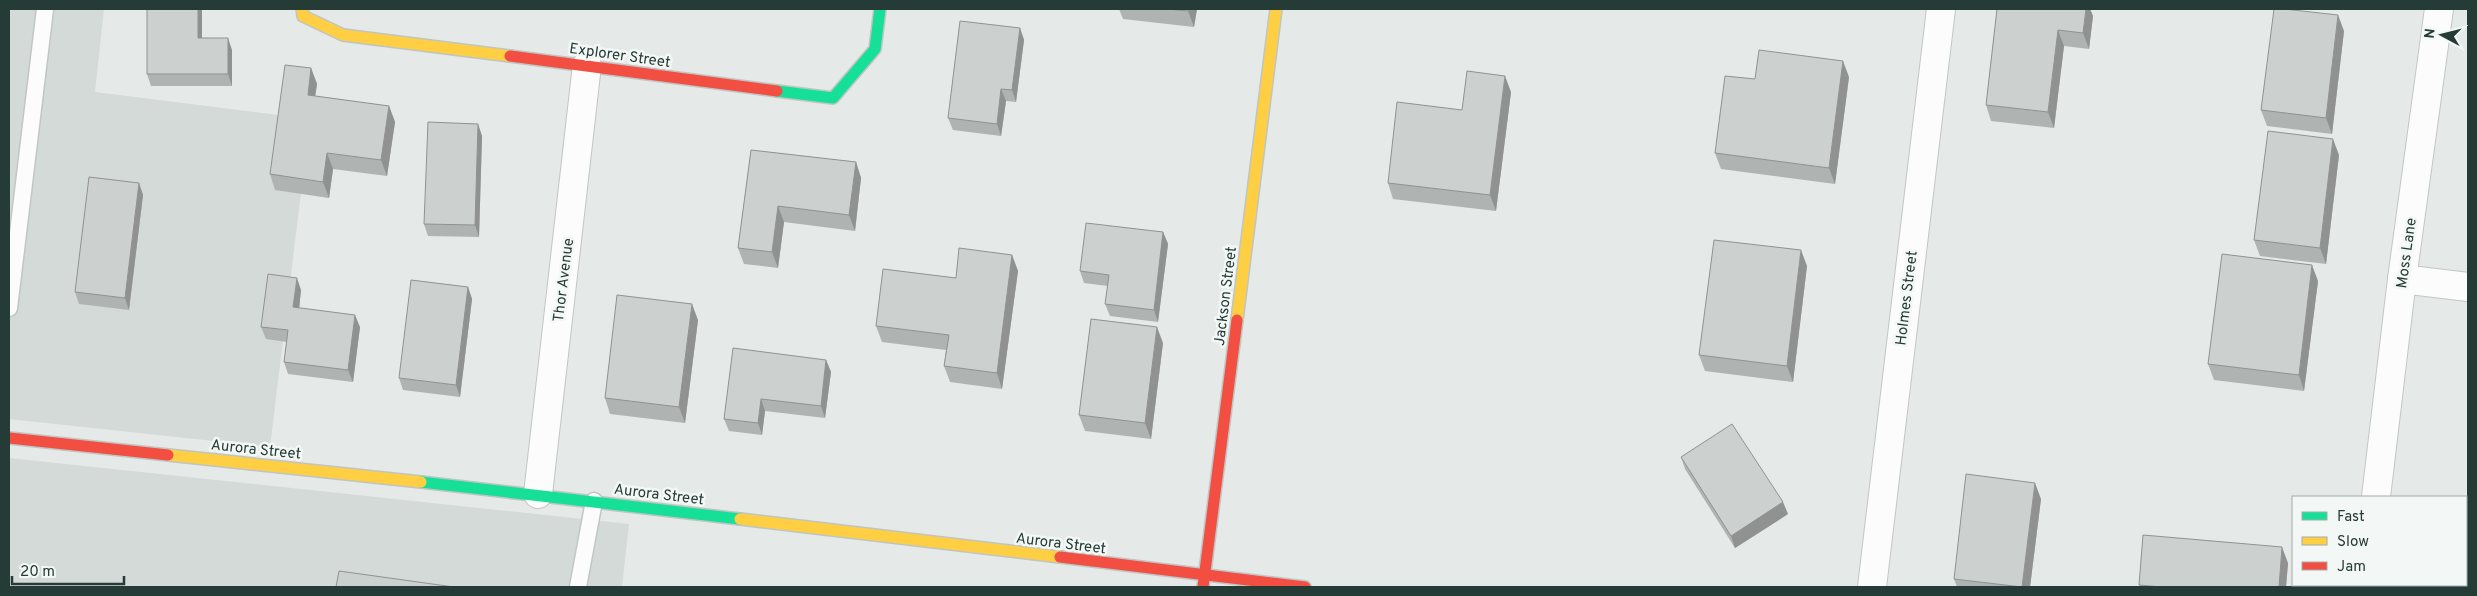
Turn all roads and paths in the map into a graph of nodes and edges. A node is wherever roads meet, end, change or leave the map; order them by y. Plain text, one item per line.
1 (46, 9) edge
2 (880, 9) edge
3 (1276, 9) edge
4 (1941, 9) edge
5 (2439, 9) edge
6 (303, 12) edge
7 (587, 66) junction
8 (2402, 279) junction
9 (2468, 287) edge
10 (9, 308) edge
11 (9, 438) edge
12 (538, 494) junction
13 (2376, 496) edge
14 (594, 501) junction
15 (1205, 575) junction
16 (578, 587) edge
17 (1203, 587) edge
18 (1305, 587) edge
19 (1872, 587) edge

1 - 10 lane
2 - 7 street, Explorer Street
3 - 15 street, Jackson Street
4 - 19 street, Holmes Street
5 - 8 street, Moss Lane
6 - 7 street, Explorer Street
7 - 12 street, Thor Avenue
8 - 9 street
8 - 13 street, Moss Lane
11 - 12 street, Aurora Street
12 - 14 street, Aurora Street
14 - 15 street, Aurora Street
14 - 16 lane
15 - 17 street, Jackson Street
15 - 18 street, Aurora Street

